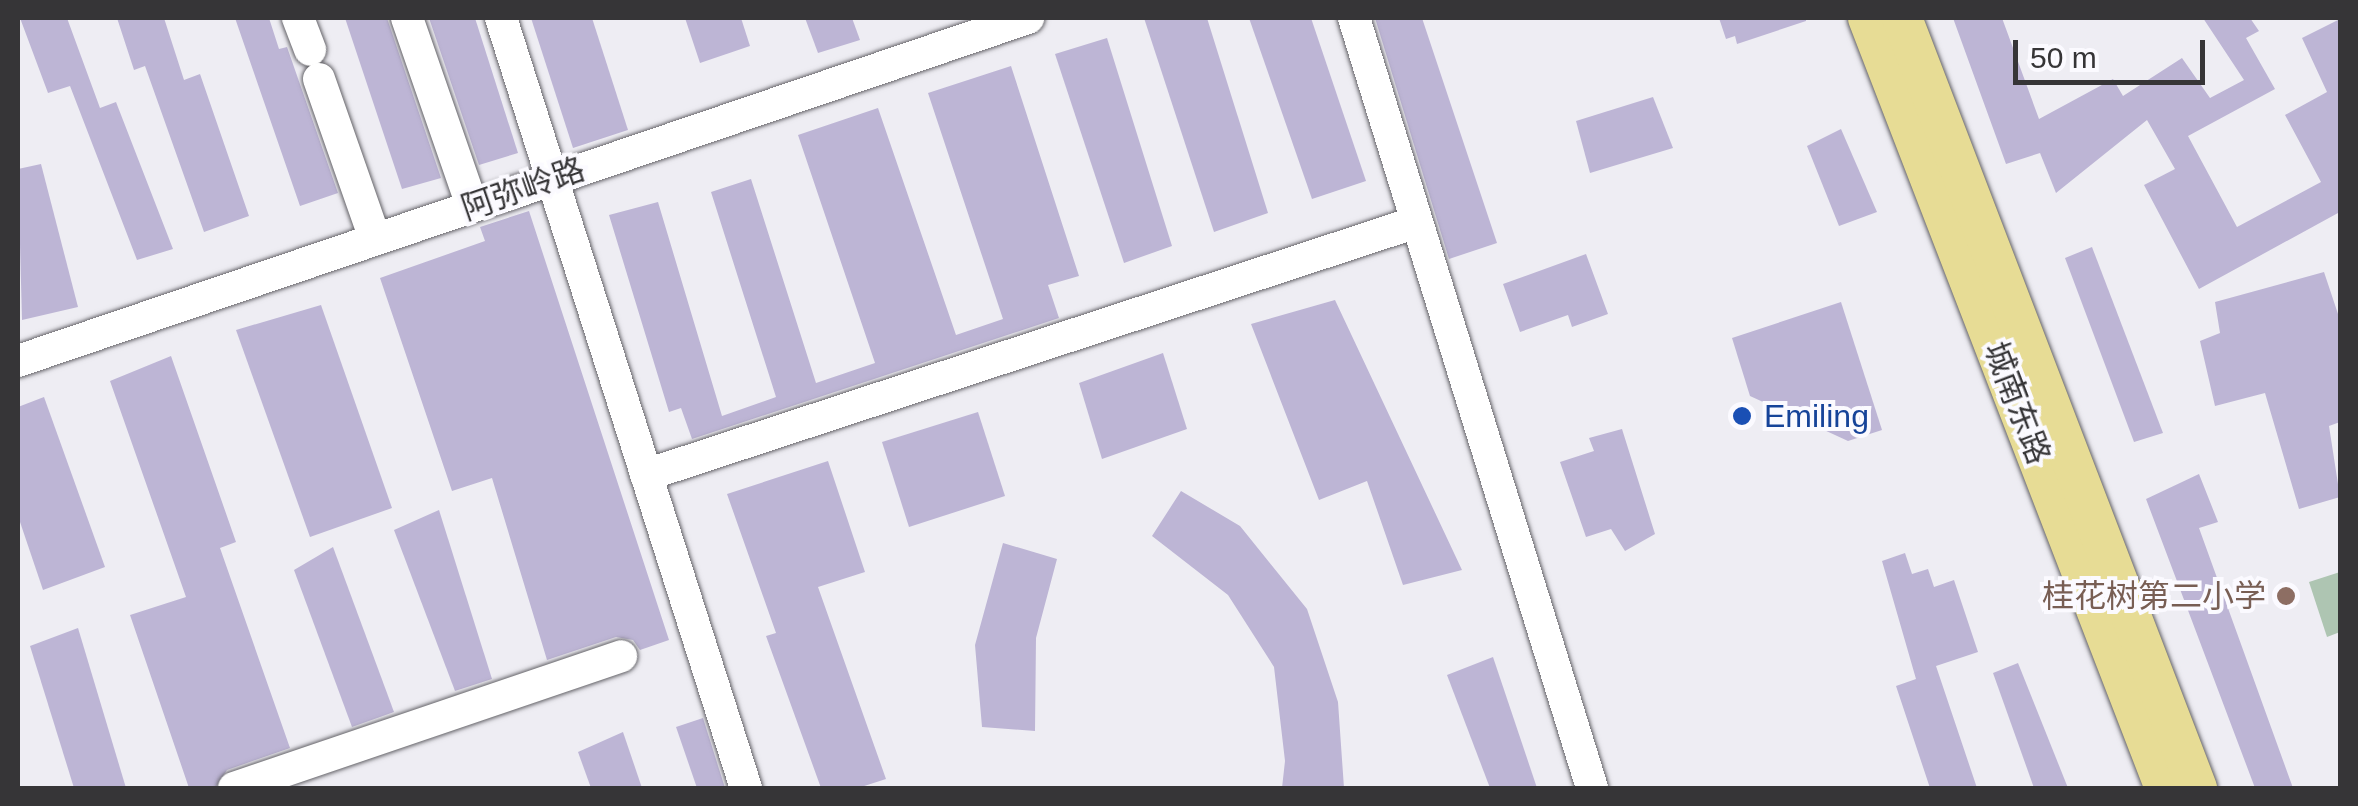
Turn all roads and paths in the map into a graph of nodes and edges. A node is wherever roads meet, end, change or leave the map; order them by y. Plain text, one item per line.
1 (298, 18) edge
2 (407, 18) edge
3 (501, 18) edge
4 (1028, 18) edge
5 (1354, 18) edge
6 (1868, 18) edge
7 (1902, 18) edge
8 (552, 179) junction
9 (472, 206) junction
10 (1417, 222) junction
11 (376, 239) junction
12 (18, 361) edge
13 (646, 476) junction
14 (621, 656) dead end
15 (234, 788) edge
16 (746, 788) edge
17 (1592, 788) edge
18 (2165, 788) edge
19 (2197, 788) edge

1 - 11 street
2 - 9 street
3 - 8 street
4 - 8 street, 阿弥岭路
5 - 10 street
6 - 18 main road, 城南东路
7 - 19 main road, 城南东路
8 - 9 street, 阿弥岭路
8 - 13 street
9 - 11 street, 阿弥岭路
10 - 13 street
10 - 17 street
11 - 12 street, 阿弥岭路
13 - 16 street
14 - 15 street

